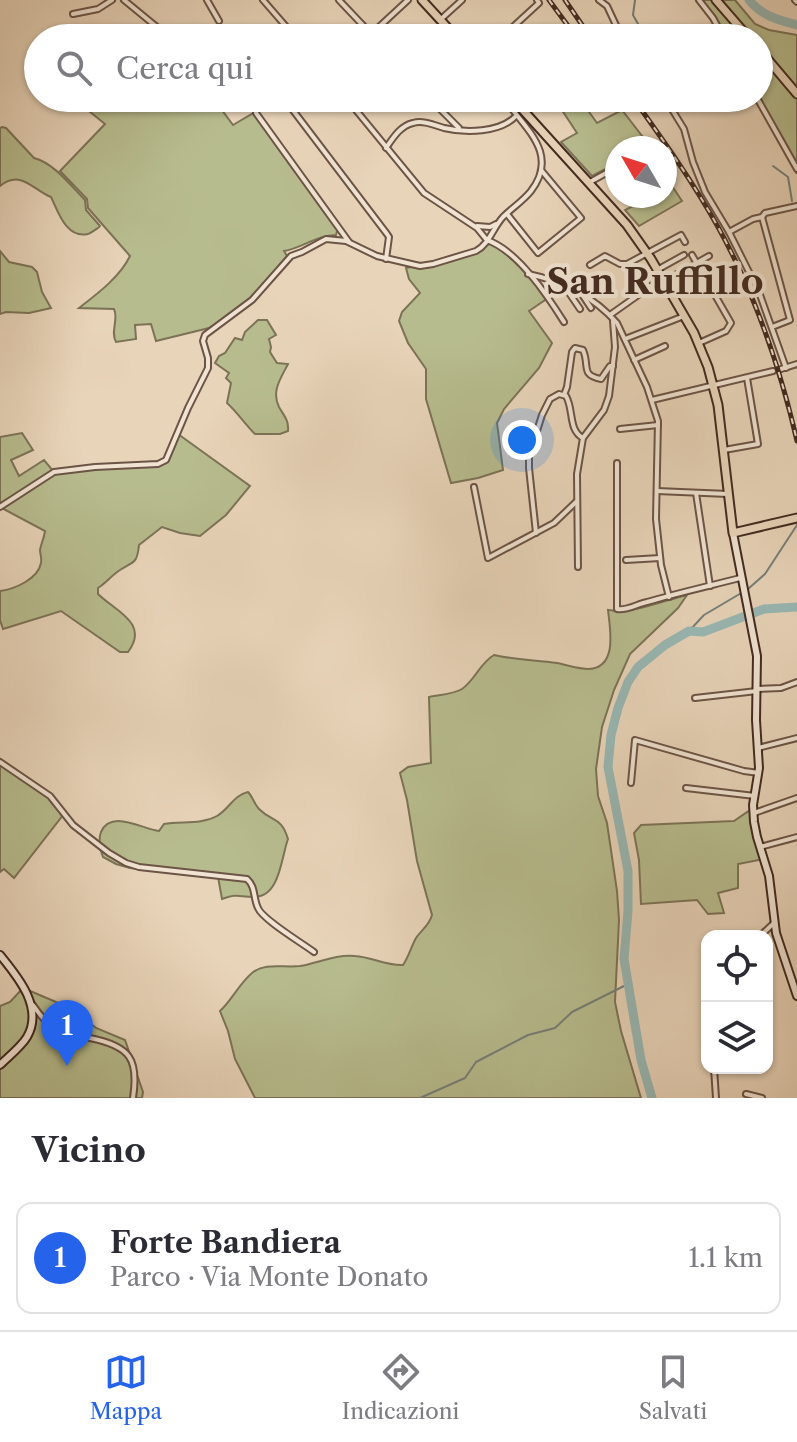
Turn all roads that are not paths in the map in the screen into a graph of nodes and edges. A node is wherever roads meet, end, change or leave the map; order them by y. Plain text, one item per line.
1 (112, 0) edge
2 (124, 0) edge
3 (207, 0) edge
4 (263, 0) edge
5 (339, 0) edge
6 (408, 0) edge
7 (422, 0) edge
8 (462, 0) edge
9 (537, 0) edge
10 (599, 0) edge
11 (699, 0) edge
12 (716, 0) edge
13 (73, 14) dead end
14 (440, 20) junction
15 (219, 21) dead end
16 (153, 24) edge
17 (284, 24) edge
18 (360, 24) edge
19 (384, 24) edge
20 (444, 24) edge
21 (516, 24) edge
22 (615, 24) edge
23 (716, 24) edge
24 (737, 24) edge
25 (773, 66) edge
26 (797, 94) edge
27 (256, 112) edge
28 (294, 112) edge
29 (357, 112) edge
30 (443, 112) edge
31 (519, 112) junction
32 (674, 112) edge
33 (765, 112) edge
34 (461, 130) junction
35 (386, 148) junction
36 (797, 169) edge
37 (541, 170) junction
38 (605, 174) edge
39 (590, 182) junction
40 (797, 206) edge
41 (507, 214) junction
42 (762, 217) junction
43 (498, 223) junction
44 (471, 224) junction
45 (729, 232) junction
46 (487, 240) junction
47 (349, 242) junction
48 (685, 242) dead end
49 (647, 254) junction
50 (684, 255) dead end
51 (692, 255) dead end
52 (709, 256) dead end
53 (386, 259) junction
54 (697, 264) junction
55 (590, 265) dead end
56 (657, 270) junction
57 (528, 274) junction
58 (663, 280) junction
59 (563, 285) junction
60 (582, 294) junction
61 (591, 308) dead end
62 (580, 309) dead end
63 (684, 316) junction
64 (612, 317) junction
65 (797, 320) edge
66 (789, 321) junction
67 (564, 322) dead end
68 (772, 327) junction
69 (625, 339) junction
70 (699, 343) junction
71 (665, 346) dead end
72 (634, 360) junction
73 (797, 364) edge
74 (613, 366) junction
75 (773, 371) dead end
76 (747, 378) junction
77 (713, 385) junction
78 (564, 395) junction
79 (652, 400) junction
80 (658, 425) junction
81 (620, 429) dead end
82 (583, 438) junction
83 (724, 450) junction
84 (617, 463) dead end
85 (474, 487) dead end
86 (657, 491) junction
87 (696, 493) junction
88 (728, 494) junction
89 (578, 500) junction
90 (0, 507) edge
91 (797, 518) edge
92 (536, 533) junction
93 (733, 533) junction
94 (660, 558) junction
95 (626, 560) dead end
96 (578, 567) dead end
97 (742, 581) junction
98 (710, 586) junction
99 (669, 597) junction
100 (797, 682) edge
101 (757, 690) junction
102 (695, 698) dead end
103 (797, 738) edge
104 (758, 748) junction
105 (0, 762) edge
106 (759, 773) junction
107 (631, 783) dead end
108 (686, 788) dead end
109 (755, 796) junction
110 (797, 798) edge
111 (753, 813) junction
112 (797, 837) edge
113 (760, 847) junction
114 (774, 923) junction
115 (766, 930) edge
116 (314, 952) dead end
117 (0, 955) edge
118 (27, 996) junction
119 (797, 996) edge
120 (0, 1065) edge
121 (714, 1074) edge
122 (746, 1094) dead end
123 (133, 1098) edge
124 (716, 1098) edge
125 (762, 1098) edge

1 - 13 street
2 - 16 street
3 - 15 street
4 - 17 street
5 - 18 street
6 - 19 street
7 - 14 main road
8 - 14 street
9 - 21 street
10 - 22 street
11 - 23 street
12 - 24 main road
14 - 20 main road
25 - 26 main road
27 - 47 street
28 - 53 street
29 - 35 street
30 - 34 street
31 - 34 street
31 - 37 street
31 - 39 main road
32 - 45 street
33 - 36 street
34 - 35 street
35 - 44 street
37 - 41 street
37 - 41 street
38 - 39 street
39 - 49 main road
40 - 42 street
41 - 43 street
42 - 45 street
42 - 66 street
43 - 44 street
43 - 46 street
44 - 46 street
45 - 68 street
46 - 53 street
46 - 57 street
47 - 53 street
47 - 90 street
48 - 49 street
49 - 55 street
49 - 56 main road
50 - 56 street
51 - 54 street
52 - 54 street
54 - 58 street
54 - 70 street
56 - 58 main road
57 - 59 street
57 - 67 street
58 - 63 main road
58 - 64 street
59 - 60 street
59 - 62 street
60 - 61 street
60 - 64 street
63 - 69 street
63 - 70 main road
64 - 69 street
64 - 74 street
65 - 66 street
66 - 68 street
68 - 73 street
69 - 72 street
70 - 77 main road
71 - 72 street
72 - 79 street
74 - 78 street
74 - 82 street
75 - 76 street
76 - 77 street
76 - 83 street
77 - 79 street
77 - 83 main road
78 - 82 street
78 - 92 street
79 - 80 street
80 - 81 street
80 - 86 street
82 - 89 street
83 - 88 main road
84 - 99 street
85 - 92 street
86 - 87 street
86 - 94 street
87 - 88 street
87 - 98 street
88 - 93 main road
89 - 92 street
89 - 96 street
91 - 93 main road
93 - 97 main road
94 - 95 street
94 - 99 street
97 - 98 street
97 - 101 main road
98 - 99 street
100 - 101 street
101 - 102 street
101 - 104 main road
103 - 104 street
104 - 106 main road
105 - 116 street
106 - 107 street
106 - 109 main road
108 - 109 street
109 - 111 main road
110 - 111 street
111 - 113 main road
112 - 113 street
113 - 114 main road
114 - 115 street
114 - 119 main road
117 - 118 main road
118 - 120 main road
118 - 123 street
121 - 124 street
122 - 125 street

